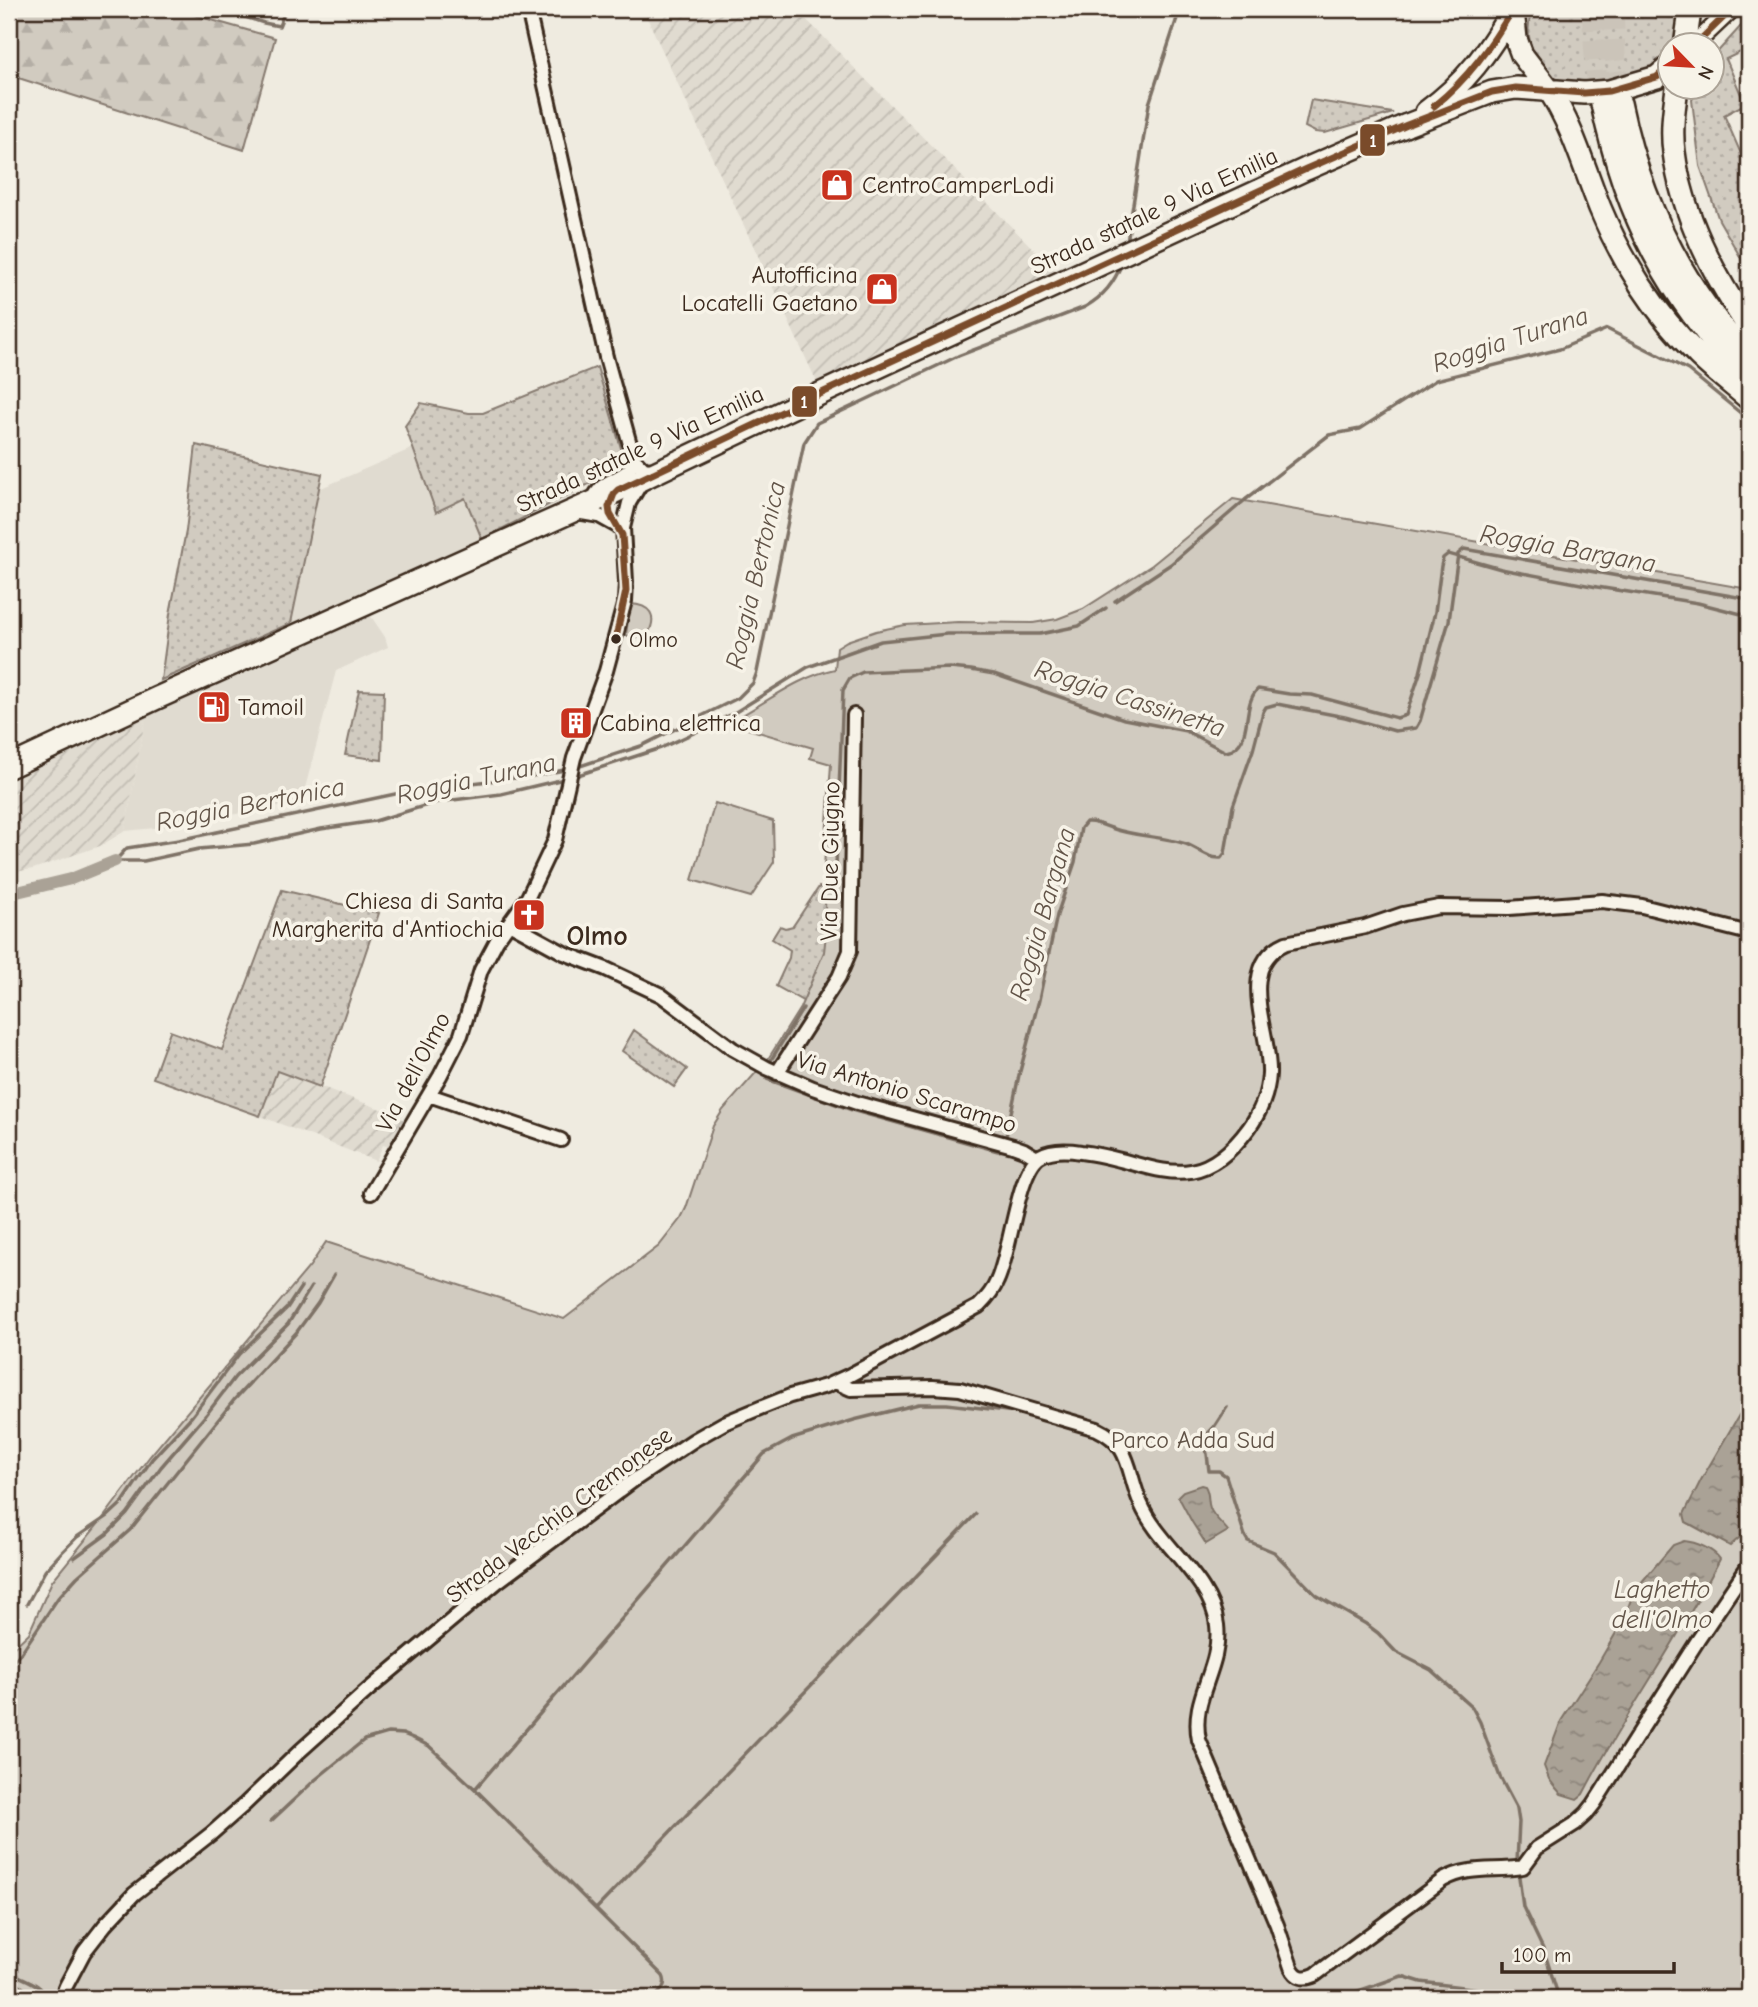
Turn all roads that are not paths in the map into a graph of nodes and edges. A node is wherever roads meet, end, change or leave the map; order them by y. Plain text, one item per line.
1 (528, 9) edge
2 (1513, 9) edge
3 (1688, 9) edge
4 (1732, 9) edge
5 (1687, 32) edge
6 (1708, 32) edge
7 (1656, 77) edge
8 (1549, 90) junction
9 (1676, 102) edge
10 (1407, 125) junction
11 (1749, 328) edge
12 (1749, 357) edge
13 (1749, 382) edge
14 (1749, 399) edge
15 (634, 459) junction
16 (652, 474) junction
17 (606, 497) junction
18 (565, 514) junction
19 (621, 527) junction
20 (855, 715) dead end
21 (9, 767) edge
22 (509, 923) junction
23 (1749, 933) edge
24 (777, 1073) junction
25 (429, 1095) junction
26 (561, 1140) dead end
27 (1037, 1158) junction
28 (371, 1193) dead end
29 (835, 1382) junction
30 (1748, 1566) edge
31 (61, 1998) edge

1 - 15 street
2 - 8 main road
2 - 10 main road, Strada statale 9 Via Emilia
3 - 5 main road
4 - 6 street
7 - 8 main road, Strada statale 9 Via Emilia
8 - 10 main road, Strada statale 9 Via Emilia
8 - 14 main road
9 - 11 main road
10 - 16 main road, Strada statale 9 Via Emilia
12 - 13 main road
15 - 16 street
15 - 17 street
16 - 17 main road, Strada statale 9 Via Emilia
16 - 19 street, Via dell’Olmo
17 - 18 main road, Strada statale 9 Via Emilia
17 - 19 street, Via dell’Olmo
18 - 19 street
18 - 21 main road, Strada statale 9 Via Emilia
19 - 22 street, Via dell’Olmo
20 - 24 street, Via Due Giugno
22 - 24 street, Via Antonio Scarampo
22 - 25 street, Via dell’Olmo
23 - 27 street
24 - 27 street, Via Antonio Scarampo
25 - 26 street
25 - 28 street, Via dell’Olmo
27 - 29 street, Strada Vecchia Cremonese
29 - 30 street
29 - 31 street, Strada Vecchia Cremonese

